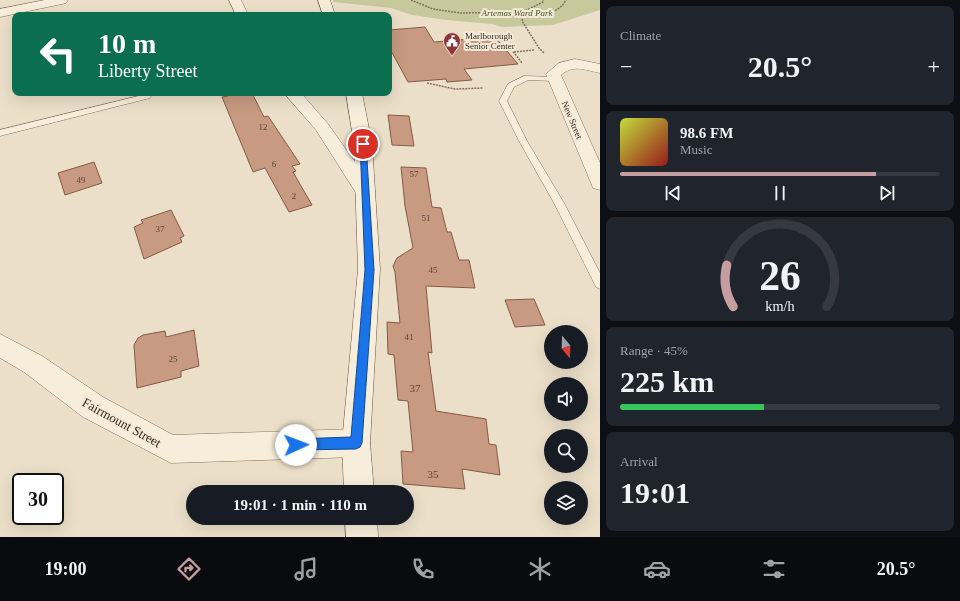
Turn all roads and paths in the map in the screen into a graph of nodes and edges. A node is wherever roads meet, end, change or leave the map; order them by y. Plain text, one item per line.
1 (62, 0) edge
2 (235, 0) edge
3 (324, 0) edge
4 (411, 0) edge
5 (543, 0) edge
6 (566, 0) edge
7 (241, 12) edge
8 (328, 12) edge
9 (523, 12) junction
10 (0, 13) edge
11 (530, 16) junction
12 (497, 37) dead end
13 (534, 50) dead end
14 (514, 52) junction
15 (544, 53) dead end
16 (525, 67) dead end
17 (600, 69) edge
18 (556, 79) junction
19 (427, 83) dead end
20 (483, 88) dead end
21 (147, 96) dead end
22 (296, 96) edge
23 (355, 96) edge
24 (0, 133) edge
25 (600, 183) edge
26 (365, 191) junction
27 (600, 284) edge
28 (0, 344) edge
29 (356, 443) junction
30 (359, 485) edge
31 (361, 525) edge
32 (362, 537) edge

1 - 10 street
2 - 7 street
3 - 8 street
4 - 9 path
5 - 9 path
6 - 11 path
9 - 11 path
11 - 15 path
12 - 14 path
13 - 14 path
14 - 16 path
17 - 18 street
18 - 25 street, New Street
18 - 27 lane
19 - 20 path
21 - 24 lane
22 - 26 street
23 - 26 street
26 - 29 street
28 - 29 street, Fairmount Street
29 - 30 street
31 - 32 street

